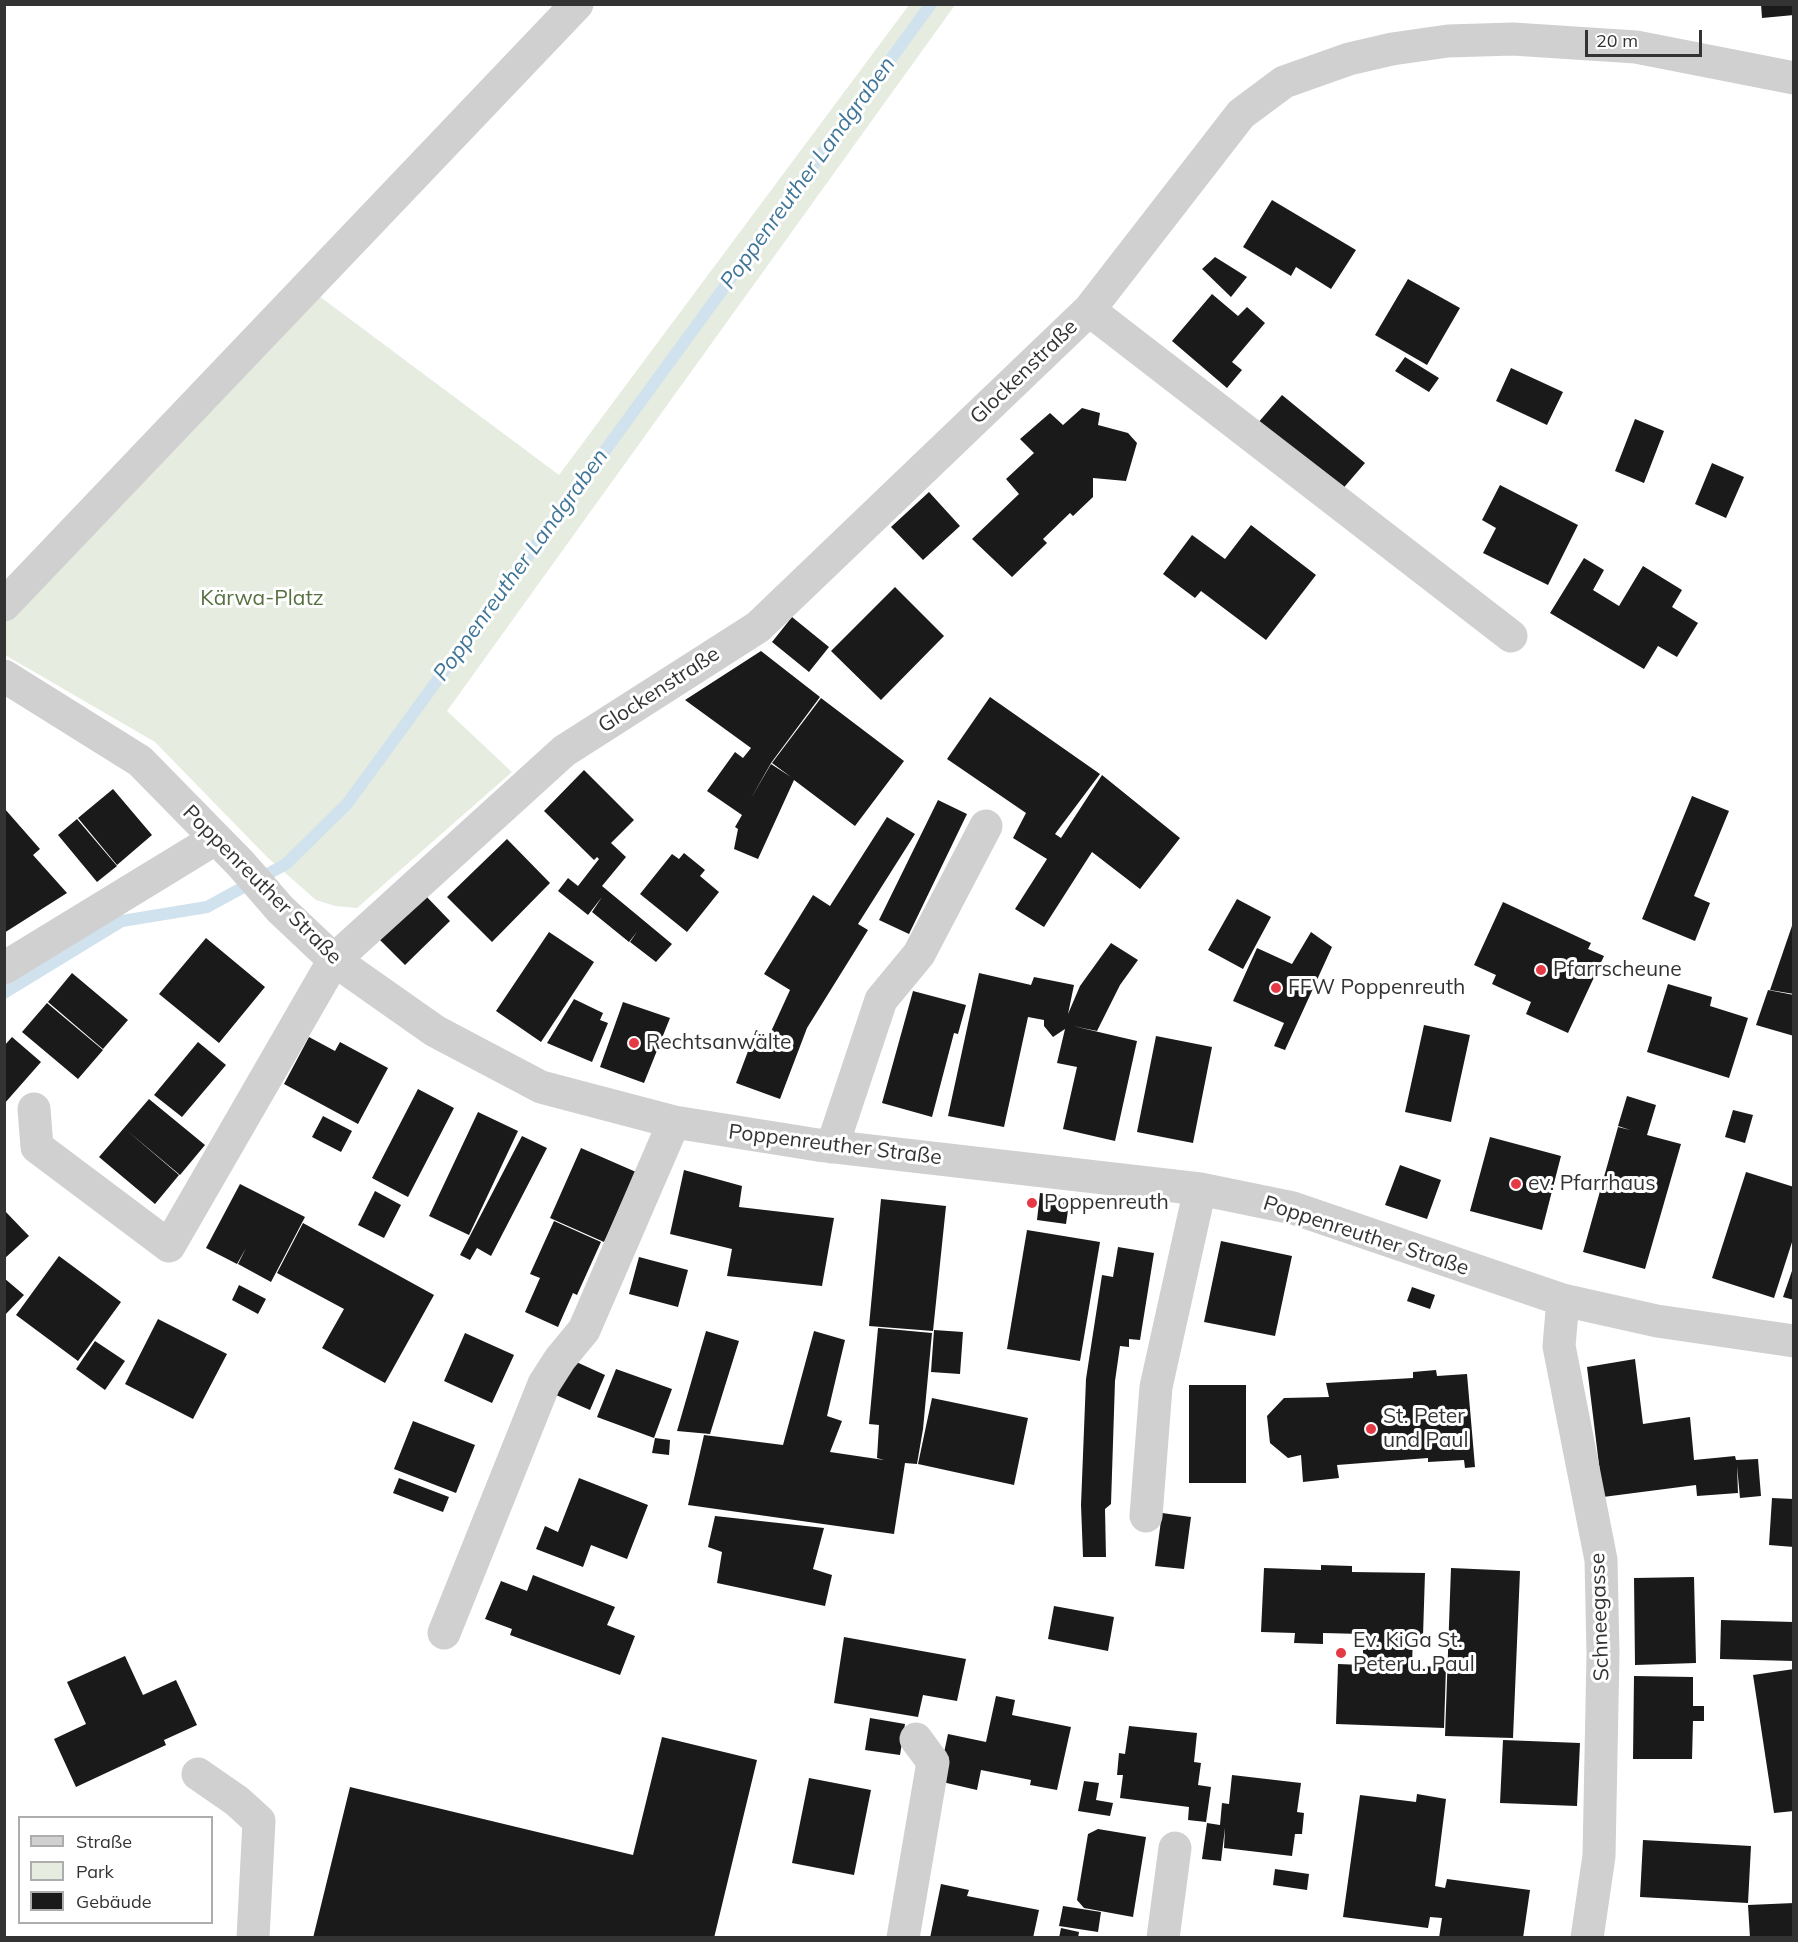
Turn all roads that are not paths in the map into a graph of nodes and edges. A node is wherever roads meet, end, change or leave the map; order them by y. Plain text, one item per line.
1 (577, 4) edge
2 (1794, 78) edge
3 (1089, 310) junction
4 (4, 605) edge
5 (1511, 636) dead end
6 (4, 676) edge
7 (986, 826) dead end
8 (214, 838) junction
9 (334, 960) junction
10 (4, 968) edge
11 (34, 1109) dead end
12 (674, 1122) junction
13 (832, 1147) junction
14 (1200, 1189) junction
15 (1563, 1300) junction
16 (1794, 1341) edge
17 (1146, 1516) dead end
18 (444, 1633) dead end
19 (916, 1739) dead end
20 (198, 1774) dead end
21 (1175, 1848) dead end
22 (254, 1938) edge
23 (903, 1938) edge
24 (1163, 1938) edge
25 (1587, 1938) edge

1 - 4 street
2 - 3 street, Glockenstraße
3 - 5 street
3 - 9 street, Glockenstraße
6 - 8 street, Poppenreuther Straße
7 - 13 street
8 - 9 street, Poppenreuther Straße
8 - 10 street
9 - 11 street, Glockenstraße
9 - 12 street, Poppenreuther Straße
12 - 13 street, Poppenreuther Straße
12 - 18 street
13 - 14 street, Poppenreuther Straße
14 - 15 street, Poppenreuther Straße
14 - 17 street
15 - 16 street, Poppenreuther Straße
15 - 25 street, Schneegasse
19 - 23 street
20 - 22 street
21 - 24 street

